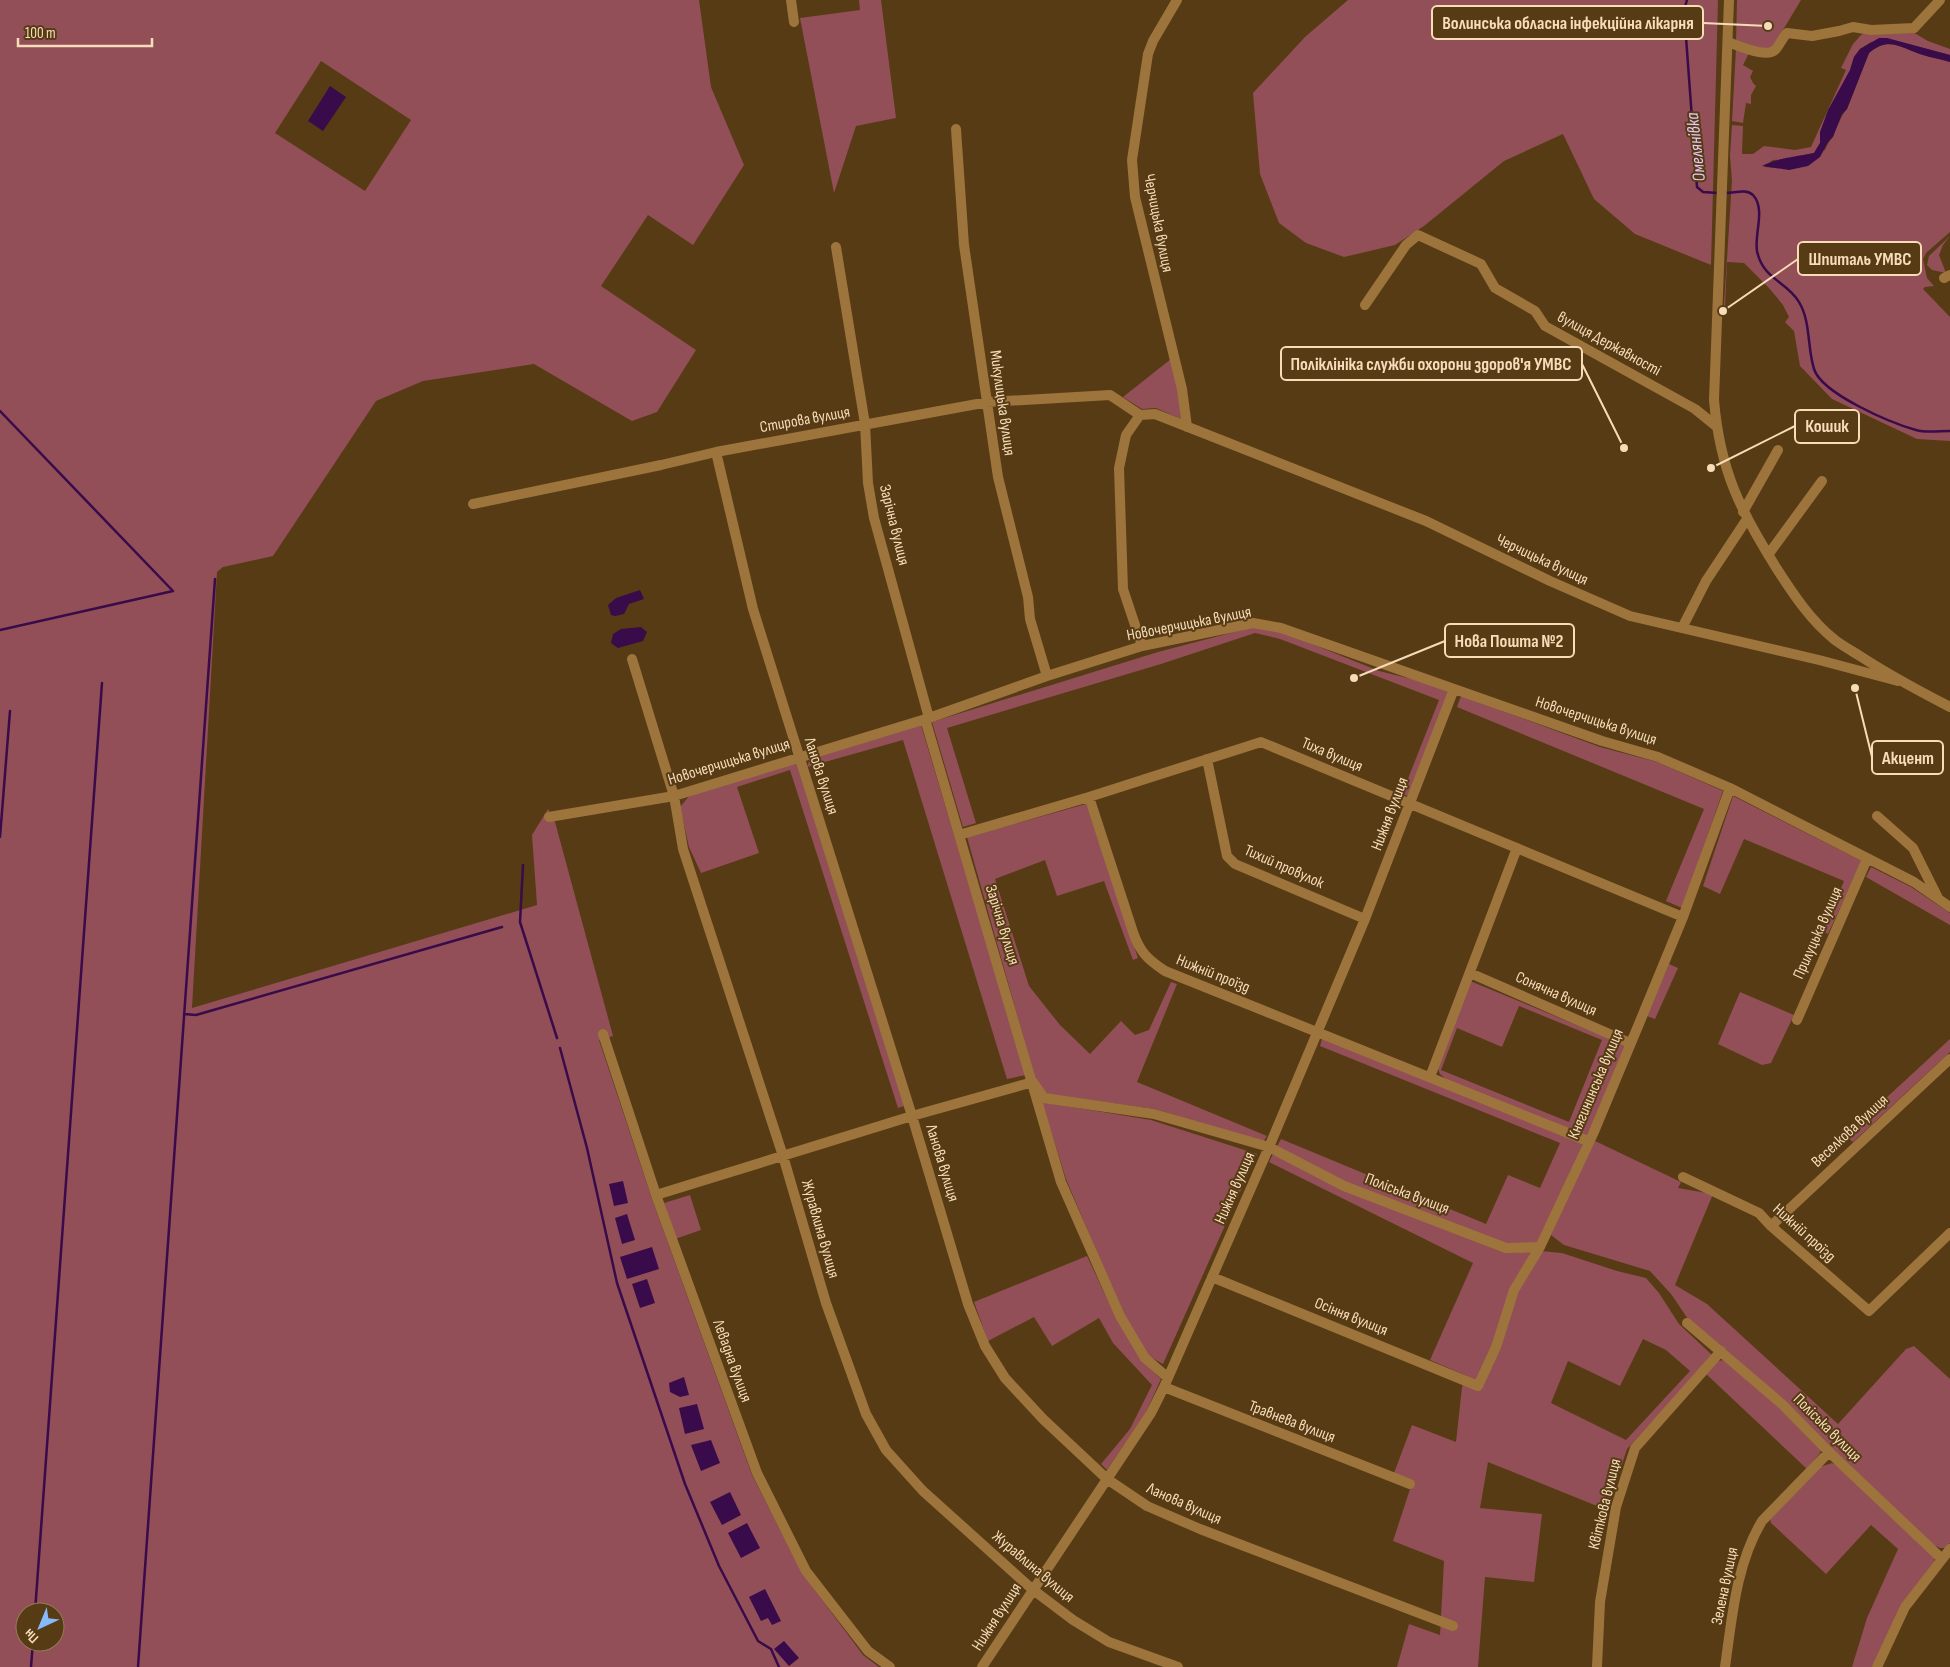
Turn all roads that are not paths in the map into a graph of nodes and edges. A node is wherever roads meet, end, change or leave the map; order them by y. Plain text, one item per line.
1 (791, 0) edge
2 (1177, 0) edge
3 (1729, 0) edge
4 (1940, 0) edge
5 (794, 22) dead end
6 (1728, 42) junction
7 (956, 129) dead end
8 (836, 247) dead end
9 (1365, 305) dead end
10 (988, 402) junction
11 (1140, 415) junction
12 (866, 424) junction
13 (1716, 426) junction
14 (1187, 427) junction
15 (1778, 450) dead end
16 (716, 452) junction
17 (1822, 481) dead end
18 (474, 504) dead end
19 (1745, 516) junction
20 (1768, 555) junction
21 (1682, 628) junction
22 (1142, 646) junction
23 (632, 658) dead end
24 (1047, 676) junction
25 (1898, 681) junction
26 (1454, 689) junction
27 (1950, 707) edge
28 (927, 718) junction
29 (798, 757) junction
30 (1207, 759) junction
31 (1730, 788) junction
32 (674, 796) junction
33 (1089, 797) junction
34 (1411, 804) junction
35 (1877, 816) dead end
36 (549, 817) dead end
37 (960, 835) junction
38 (1517, 848) junction
39 (1867, 858) junction
40 (1939, 899) junction
41 (1950, 907) edge
42 (1683, 917) junction
43 (1365, 919) junction
44 (1470, 973) junction
45 (1796, 1020) dead end
46 (1316, 1033) junction
47 (603, 1034) dead end
48 (1630, 1042) junction
49 (1950, 1059) edge
50 (1430, 1077) junction
51 (1033, 1082) junction
52 (912, 1116) junction
53 (1588, 1141) junction
54 (1269, 1147) junction
55 (783, 1156) junction
56 (1683, 1177) dead end
57 (656, 1195) junction
58 (1771, 1226) junction
59 (1950, 1233) edge
60 (1540, 1247) junction
61 (1212, 1277) junction
62 (1687, 1323) dead end
63 (1721, 1351) junction
64 (1168, 1377) junction
65 (1478, 1386) joint
66 (1164, 1387) junction
67 (1829, 1452) junction
68 (1107, 1479) junction
69 (1410, 1484) dead end
70 (1950, 1550) edge
71 (1942, 1559) junction
72 (1032, 1589) junction
73 (1453, 1626) dead end
74 (890, 1667) edge
75 (982, 1667) edge
76 (1178, 1667) edge
77 (1597, 1667) edge
78 (1725, 1667) edge
79 (1877, 1667) edge

1 - 5 street
2 - 14 street, Черчицька вулиця
3 - 6 street
4 - 6 street
6 - 13 street
7 - 10 street, Микулицька вулиця
8 - 12 street, Зарічна вулиця
9 - 13 street, вулиця Державності
10 - 11 street, Стирова вулиця
10 - 12 street, Стирова вулиця
10 - 24 street, Микулицька вулиця
11 - 14 street, Черчицька вулиця
11 - 22 street
12 - 16 street, Стирова вулиця
12 - 28 street, Зарічна вулиця
13 - 19 street
14 - 21 street, Черчицька вулиця
15 - 19 street
16 - 18 street, Стирова вулиця
16 - 29 street, Ланова вулиця
17 - 20 street
19 - 20 street
19 - 21 street
20 - 25 street
21 - 25 street, Черчицька вулиця
22 - 24 street, Новочерчицька вулиця
22 - 26 street, Новочерчицька вулиця
23 - 32 street, Журавлина вулиця
24 - 28 street, Новочерчицька вулиця
25 - 27 street
26 - 31 street, Новочерчицька вулиця
26 - 34 street, Нижня вулиця
28 - 29 street, Новочерчицька вулиця
28 - 37 street, Зарічна вулиця
29 - 32 street, Новочерчицька вулиця
29 - 52 street, Ланова вулиця
30 - 33 street, Тиха вулиця
30 - 34 street, Тиха вулиця
30 - 43 street, Тихий провулок
31 - 39 street, Новочерчицька вулиця
31 - 42 street, Княгининська вулиця
32 - 36 street, Новочерчицька вулиця
32 - 55 street, Журавлина вулиця
33 - 37 street, Тиха вулиця
33 - 46 street, Нижній проїзд
34 - 38 street, Тиха вулиця
34 - 43 street, Нижня вулиця
35 - 40 street
37 - 51 street, Зарічна вулиця
38 - 42 street, Тиха вулиця
38 - 44 street
39 - 40 street, Новочерчицька вулиця
39 - 45 street, Прилуцька вулиця
40 - 41 street, Новочерчицька вулиця
42 - 48 street, Княгининська вулиця
43 - 46 street, Нижня вулиця
44 - 48 street, Сонячна вулиця
44 - 50 street
46 - 50 street, Нижній проїзд
46 - 54 street, Нижня вулиця
47 - 57 street, Левадна вулиця
48 - 53 street, Княгининська вулиця
49 - 58 street, Веселкова вулиця
50 - 53 street, Нижній проїзд
51 - 52 street
51 - 54 street, Зарічна вулиця
51 - 64 street, Зарічна вулиця
52 - 55 street
52 - 68 street, Ланова вулиця
53 - 60 street, Княгининська вулиця
54 - 60 street, Поліська вулиця
54 - 61 street, Нижня вулиця
55 - 57 street
55 - 72 street, Журавлина вулиця
56 - 58 street, Нижній проїзд
57 - 74 street, Левадна вулиця
58 - 59 street, Нижній проїзд
60 - 65 street, Княгининська вулиця
61 - 64 street, Нижня вулиця
61 - 65 street, Осіння вулиця
62 - 63 street, Поліська вулиця
63 - 67 street, Поліська вулиця
63 - 77 street, Квіткова вулиця
64 - 66 street, Нижня вулиця
66 - 68 street, Нижня вулиця
66 - 69 street, Травнева вулиця
67 - 71 street, Поліська вулиця
67 - 78 street, Зелена вулиця
68 - 72 street, Нижня вулиця
68 - 73 street, Ланова вулиця
70 - 71 street
71 - 79 street
72 - 75 street, Нижня вулиця
72 - 76 street, Журавлина вулиця

